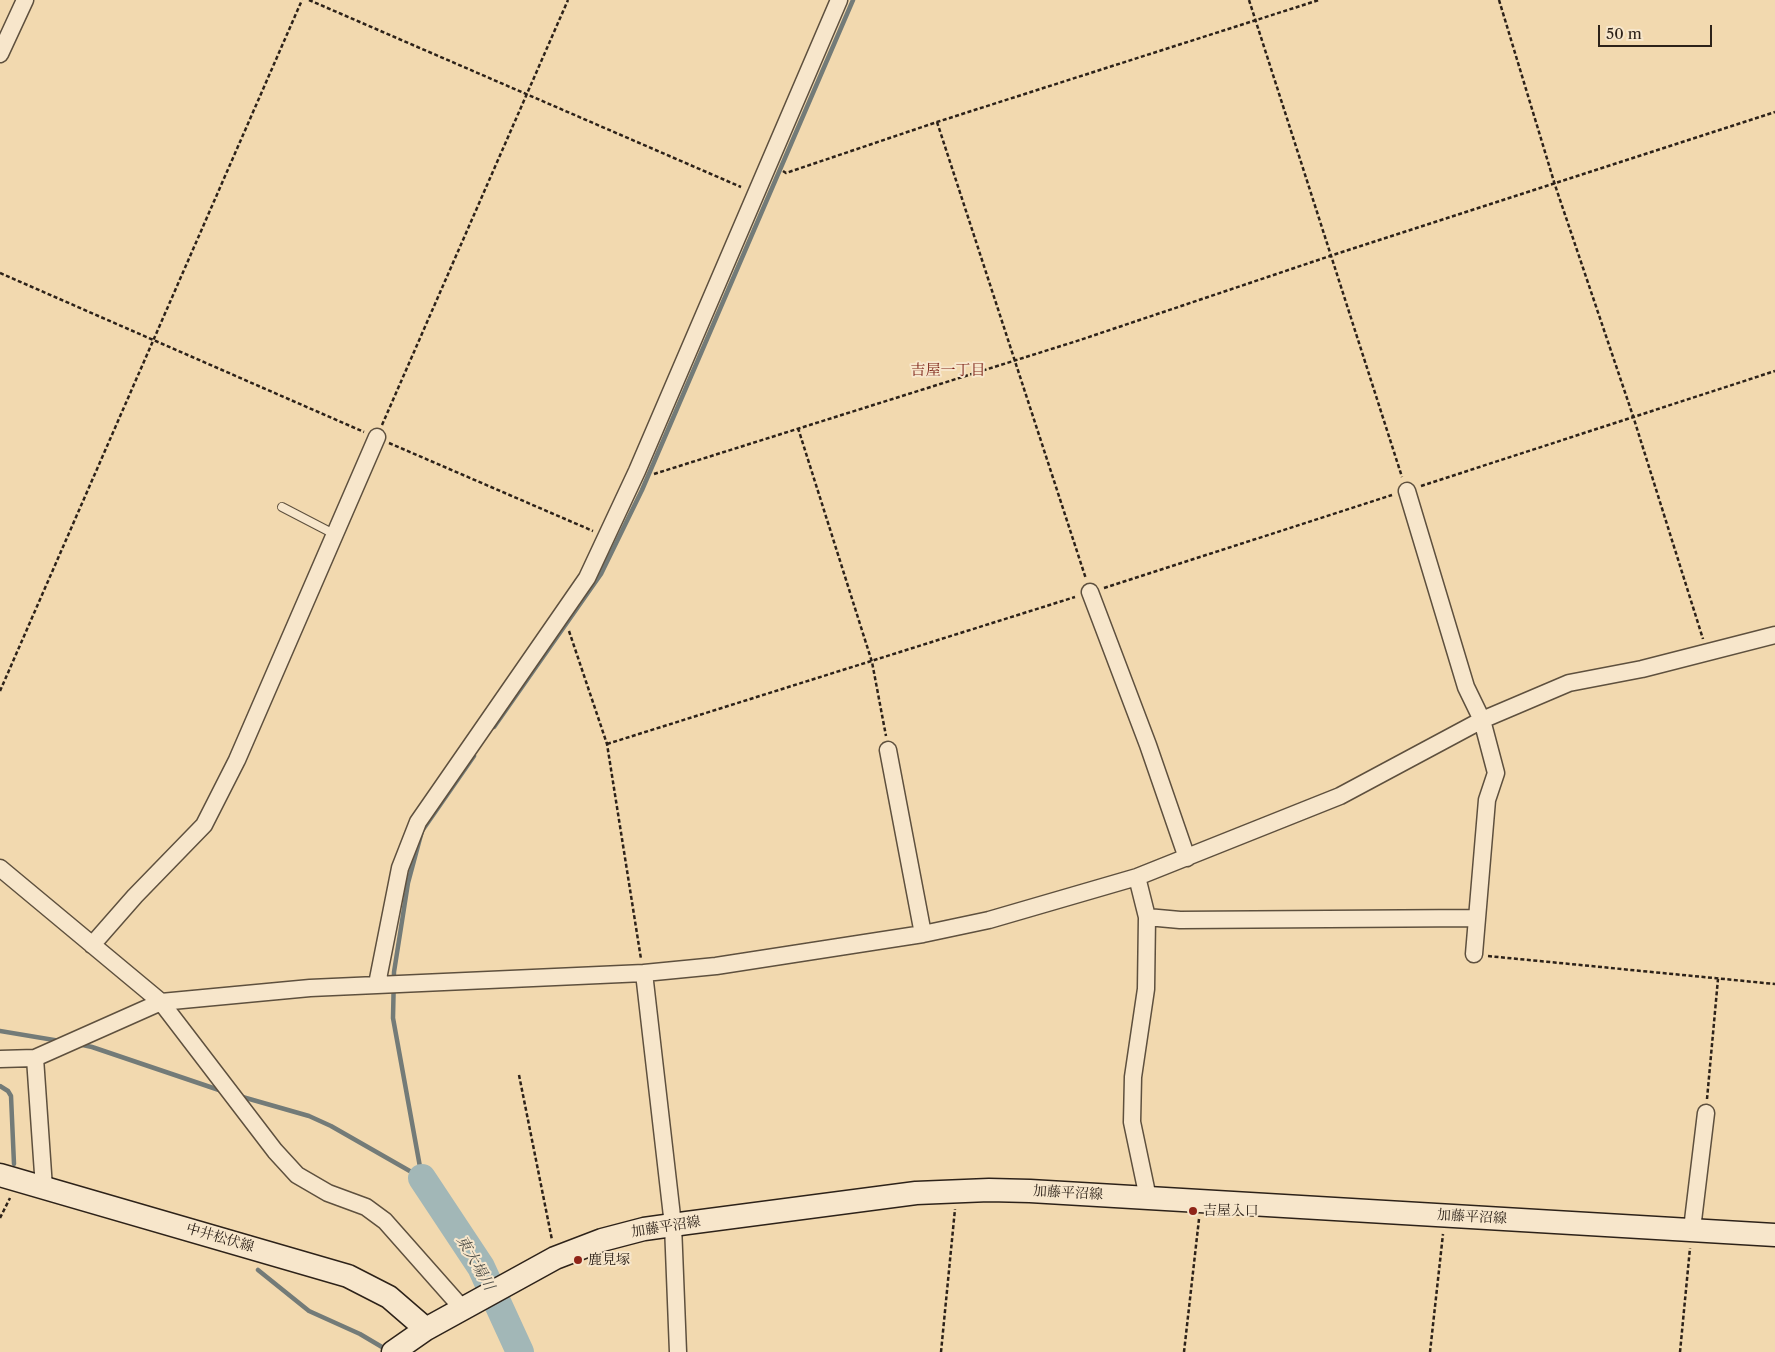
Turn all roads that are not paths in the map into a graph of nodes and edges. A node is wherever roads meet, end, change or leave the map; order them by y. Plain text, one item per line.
1 (25, 0) edge
2 (839, 0) edge
3 (0, 54) edge
4 (377, 438) road end
5 (1406, 490) road end
6 (282, 507) dead end
7 (334, 534) junction
8 (1090, 592) road end
9 (1774, 638) edge
10 (1482, 720) junction
11 (888, 750) road end
12 (1187, 858) junction
13 (0, 868) edge
14 (1137, 877) junction
15 (1147, 917) junction
16 (1476, 918) junction
17 (923, 934) junction
18 (92, 945) junction
19 (1474, 954) road end
20 (644, 973) junction
21 (377, 984) junction
22 (161, 1002) junction
23 (34, 1058) junction
24 (0, 1059) edge
25 (1706, 1112) road end
26 (8, 1177) edge
27 (44, 1188) junction
28 (1148, 1198) junction
29 (673, 1225) junction
30 (1692, 1229) junction
31 (1775, 1235) edge
32 (462, 1308) junction
33 (426, 1329) junction
34 (405, 1349) edge
35 (678, 1352) edge

1 - 3 street
2 - 21 street
4 - 7 street
5 - 10 street
6 - 7 lane
7 - 18 street
8 - 12 street
9 - 10 street
10 - 12 street
10 - 16 street
11 - 17 street
12 - 14 street
13 - 18 street
14 - 15 street
14 - 17 street
15 - 16 street
15 - 28 street
16 - 19 street
17 - 20 street
18 - 22 street
20 - 21 street
20 - 29 street
21 - 22 street
22 - 23 street
22 - 32 street
23 - 24 street
23 - 27 street
25 - 30 street
26 - 27 main road, 中井松伏線
27 - 33 main road, 中井松伏線
28 - 29 main road, 加藤平沼線
28 - 30 main road, 加藤平沼線
29 - 32 main road, 加藤平沼線
29 - 35 street
30 - 31 main road, 加藤平沼線
32 - 33 main road, 加藤平沼線
33 - 34 main road, 加藤平沼線

